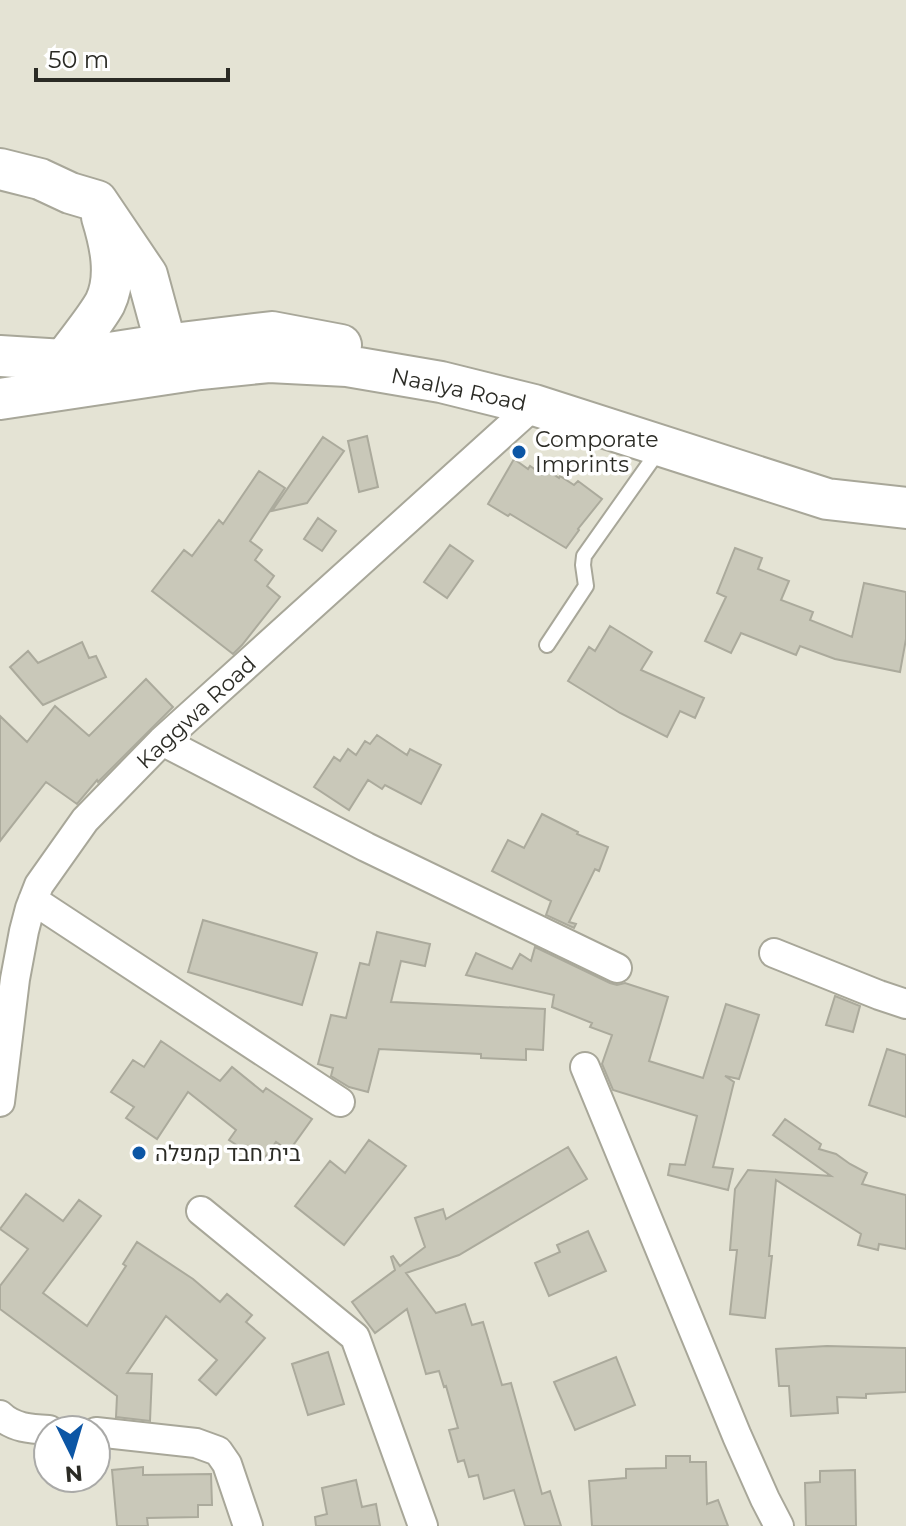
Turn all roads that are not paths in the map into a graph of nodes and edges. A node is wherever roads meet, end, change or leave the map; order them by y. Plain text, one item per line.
1 (0, 169) edge
2 (97, 201) junction
3 (0, 356) edge
4 (167, 360) junction
5 (56, 376) junction
6 (0, 399) edge
7 (534, 405) junction
8 (661, 446) junction
9 (906, 508) edge
10 (547, 645) dead end
11 (162, 741) junction
12 (33, 900) junction
13 (774, 953) dead end
14 (617, 968) dead end
15 (906, 1004) edge
16 (585, 1067) dead end
17 (0, 1102) edge
18 (340, 1102) dead end
19 (201, 1211) dead end
20 (0, 1415) edge
21 (32, 1429) edge
22 (112, 1434) edge
23 (248, 1526) edge
24 (423, 1526) edge
25 (779, 1526) edge

1 - 2 main road
2 - 4 main road
2 - 5 main road
3 - 5 main road
4 - 5 main road, Naalya Road
4 - 7 main road, Naalya Road
5 - 6 main road
7 - 8 main road, Naalya Road
7 - 11 street, Kaggwa Road
8 - 9 main road, Naalya Road
8 - 10 lane
11 - 12 street, Kaggwa Road
11 - 14 street
12 - 17 street, Kaggwa Road
12 - 18 street
13 - 15 street
16 - 25 street
19 - 24 street
20 - 21 street
22 - 23 street

